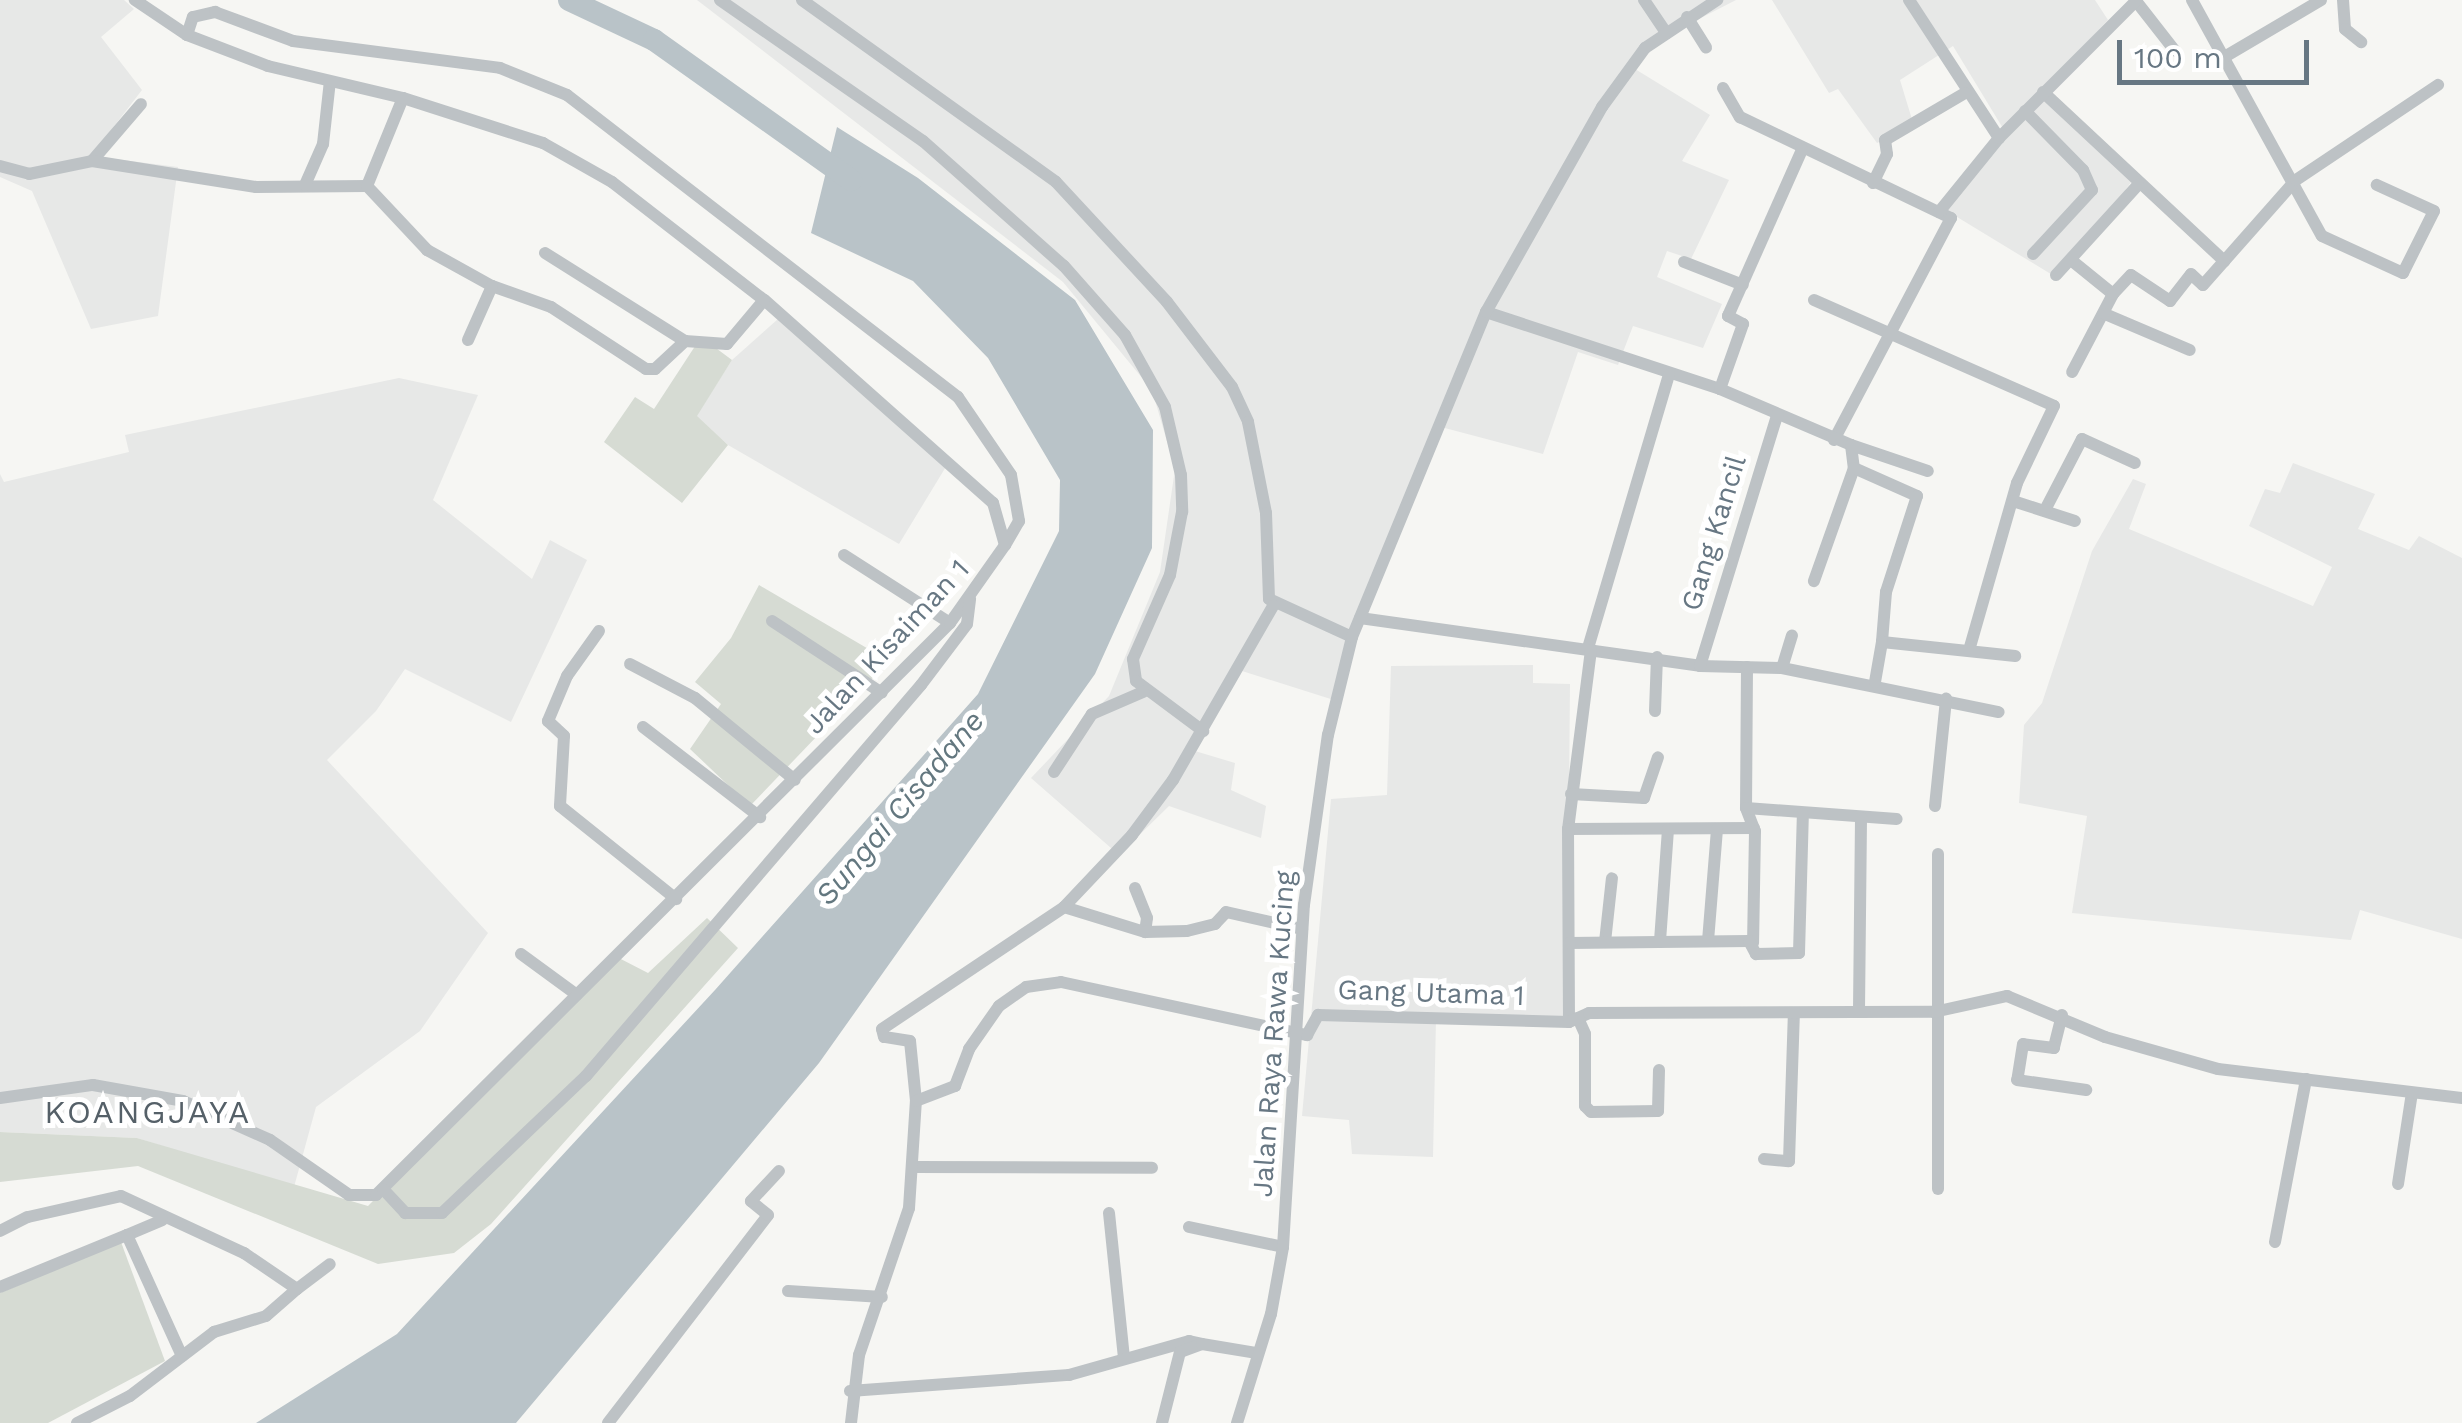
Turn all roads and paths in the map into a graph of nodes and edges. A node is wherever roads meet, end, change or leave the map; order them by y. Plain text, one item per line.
1 (135, 0) edge
2 (720, 0) edge
3 (802, 0) edge
4 (1644, 0) edge
5 (1717, 0) edge
6 (1910, 0) edge
7 (2192, 0) edge
8 (2321, 0) edge
9 (2343, 0) edge
10 (2136, 1) edge
11 (1687, 17) junction
12 (1666, 33) junction
13 (188, 35) junction
14 (2360, 42) dead end
15 (1706, 48) dead end
16 (2174, 52) dead end
17 (2221, 60) junction
18 (330, 81) junction
19 (2438, 85) dead end
20 (1723, 88) dead end
21 (1965, 92) junction
22 (2043, 92) junction
23 (403, 98) junction
24 (141, 104) dead end
25 (2025, 112) junction
26 (2000, 138) junction
27 (1802, 150) junction
28 (92, 161) junction
29 (0, 166) edge
30 (2296, 180) junction
31 (1873, 184) junction
32 (306, 185) junction
33 (2377, 185) dead end
34 (367, 186) junction
35 (2138, 186) junction
36 (1939, 212) junction
37 (544, 252) dead end
38 (2033, 254) dead end
39 (2071, 260) junction
40 (2224, 261) junction
41 (1684, 262) dead end
42 (2056, 275) dead end
43 (1743, 284) junction
44 (492, 286) junction
45 (2113, 294) junction
46 (764, 300) junction
47 (1814, 300) dead end
48 (1486, 312) junction
49 (2105, 314) junction
50 (1887, 336) junction
51 (468, 340) dead end
52 (685, 341) junction
53 (2190, 350) dead end
54 (2072, 372) dead end
55 (1669, 375) junction
56 (1720, 388) junction
57 (1777, 415) junction
58 (1834, 440) junction
59 (1851, 445) junction
60 (2135, 463) dead end
61 (1854, 468) junction
62 (1928, 470) dead end
63 (2013, 501) junction
64 (2045, 510) junction
65 (2075, 521) dead end
66 (1005, 544) junction
67 (844, 555) dead end
68 (1814, 581) dead end
69 (970, 599) junction
70 (1273, 606) junction
71 (1360, 618) junction
72 (772, 621) dead end
73 (950, 623) junction
74 (599, 631) dead end
75 (1792, 634) dead end
76 (1352, 637) junction
77 (1882, 642) junction
78 (1970, 647) junction
79 (1590, 649) junction
80 (2014, 656) dead end
81 (1656, 658) junction
82 (630, 664) dead end
83 (1700, 666) junction
84 (1747, 668) junction
85 (1782, 668) junction
86 (1875, 682) junction
87 (1143, 692) junction
88 (882, 694) junction
89 (1946, 699) junction
90 (1656, 711) dead end
91 (1999, 712) dead end
92 (643, 727) dead end
93 (1202, 731) junction
94 (1658, 757) dead end
95 (1054, 772) dead end
96 (796, 780) junction
97 (1571, 794) junction
98 (1936, 806) dead end
99 (1746, 808) junction
100 (1803, 814) junction
101 (760, 817) junction
102 (1861, 818) junction
103 (1897, 819) dead end
104 (1754, 828) junction
105 (1568, 829) junction
106 (1717, 829) junction
107 (1668, 830) junction
108 (1938, 854) dead end
109 (1612, 878) dead end
110 (1135, 888) dead end
111 (676, 900) junction
112 (1064, 907) junction
113 (1302, 929) junction
114 (1144, 932) junction
115 (1708, 941) junction
116 (1604, 942) junction
117 (1660, 942) junction
118 (1570, 943) junction
119 (1752, 943) junction
120 (521, 954) dead end
121 (577, 996) junction
122 (1859, 1010) junction
123 (1934, 1012) junction
124 (1794, 1014) junction
125 (2062, 1015) junction
126 (1573, 1020) junction
127 (1295, 1032) junction
128 (1659, 1070) dead end
129 (2306, 1079) junction
130 (2086, 1090) dead end
131 (2412, 1093) junction
132 (0, 1098) edge
133 (2462, 1098) edge
134 (916, 1101) junction
135 (1764, 1159) dead end
136 (914, 1167) junction
137 (1152, 1168) dead end
138 (779, 1171) dead end
139 (2398, 1184) dead end
140 (383, 1189) junction
141 (1938, 1189) dead end
142 (1109, 1214) dead end
143 (162, 1220) junction
144 (1189, 1227) dead end
145 (0, 1231) edge
146 (126, 1235) junction
147 (2276, 1242) dead end
148 (1283, 1247) junction
149 (330, 1264) dead end
150 (0, 1287) edge
151 (297, 1289) junction
152 (788, 1291) dead end
153 (882, 1297) junction
154 (1202, 1344) junction
155 (1256, 1354) junction
156 (182, 1356) junction
157 (1124, 1358) junction
158 (850, 1391) junction
159 (77, 1423) edge
160 (608, 1423) edge
161 (851, 1423) edge
162 (1162, 1423) edge
163 (1236, 1423) edge

1 - 13 street
2 - 87 street
3 - 70 street
4 - 12 street
5 - 11 street, Jalan Raya Rawa Kucing
6 - 21 street
7 - 17 street
8 - 17 street
9 - 14 street
10 - 16 street
10 - 22 street
11 - 12 street, Jalan Raya Rawa Kucing
11 - 15 street
12 - 48 street, Jalan Raya Rawa Kucing
13 - 18 street
13 - 66 street
17 - 30 street
18 - 23 street
18 - 32 street
19 - 30 street
20 - 27 street
21 - 26 street
21 - 31 street
22 - 25 street
22 - 35 street
23 - 34 street
23 - 46 street
24 - 28 street
25 - 26 street
25 - 38 street
26 - 36 street
27 - 31 street
27 - 43 street
28 - 29 street
28 - 32 street
30 - 33 street
30 - 40 street
31 - 36 street
32 - 34 street
34 - 44 street
35 - 39 street
35 - 40 street
36 - 50 street
37 - 52 street
39 - 42 street
39 - 45 street
40 - 45 street
41 - 43 street
43 - 56 street
44 - 51 street
44 - 52 street
45 - 49 street
46 - 52 street
46 - 66 street
47 - 50 street
48 - 55 street
48 - 71 street, Jalan Raya Rawa Kucing
49 - 53 street
49 - 54 street
50 - 58 street
50 - 63 street
55 - 56 street
55 - 79 street
56 - 57 street
57 - 58 street
57 - 83 street, Gang Kancil
58 - 59 street
59 - 61 street
59 - 62 street
60 - 64 street
61 - 68 street
61 - 77 street
63 - 64 street
63 - 78 street
64 - 65 street
66 - 69 street, Jalan Kisaiman 1
67 - 73 street
69 - 73 street, Jalan Kisaiman 1
69 - 140 street
70 - 76 street
70 - 93 street
71 - 76 street, Jalan Raya Rawa Kucing
71 - 79 street
72 - 88 street
73 - 88 street, Jalan Kisaiman 1
74 - 111 street
75 - 85 street
76 - 113 street, Jalan Raya Rawa Kucing
77 - 78 street
77 - 86 street
78 - 80 street
79 - 81 street
79 - 97 street
81 - 83 street
81 - 90 street
82 - 96 street
83 - 84 street
84 - 85 street
84 - 99 street
85 - 86 street
86 - 89 street
87 - 93 street
87 - 95 street
88 - 96 street, Jalan Kisaiman 1
89 - 91 street
89 - 98 street
92 - 101 street
93 - 112 street
94 - 97 street
96 - 101 street, Jalan Kisaiman 1
97 - 105 street
99 - 100 street
99 - 104 street
100 - 102 street
100 - 119 street
101 - 111 street, Jalan Kisaiman 1
102 - 103 street
102 - 122 street
104 - 106 street
104 - 119 street
105 - 107 street
105 - 118 street
106 - 107 street
106 - 115 street
107 - 117 street
108 - 123 street
109 - 116 street
110 - 114 street
111 - 121 street, Jalan Kisaiman 1
112 - 114 street
112 - 134 street
113 - 114 street
113 - 127 street, Jalan Raya Rawa Kucing
115 - 117 street
115 - 119 street
116 - 117 street
116 - 118 street
118 - 126 street
120 - 121 street
121 - 140 street, Jalan Kisaiman 1
122 - 123 street
122 - 124 street
123 - 125 street
123 - 141 street
124 - 126 street
124 - 135 street
125 - 129 street
125 - 130 street
126 - 127 street, Gang Utama 1
126 - 128 street
127 - 134 street
127 - 148 street, Jalan Raya Rawa Kucing
129 - 131 street
129 - 147 street
131 - 133 street
131 - 139 street
132 - 140 street
134 - 136 street
136 - 137 street
136 - 153 street
138 - 160 street
142 - 157 street
143 - 145 street
143 - 146 street
143 - 151 street
144 - 148 street
146 - 150 street
146 - 156 street
148 - 155 street, Jalan Raya Rawa Kucing
149 - 151 street
151 - 156 street
152 - 153 street
153 - 158 street
154 - 155 street
154 - 157 street
154 - 162 street
155 - 163 street, Jalan Raya Rawa Kucing
156 - 159 street
157 - 158 street
158 - 161 street

